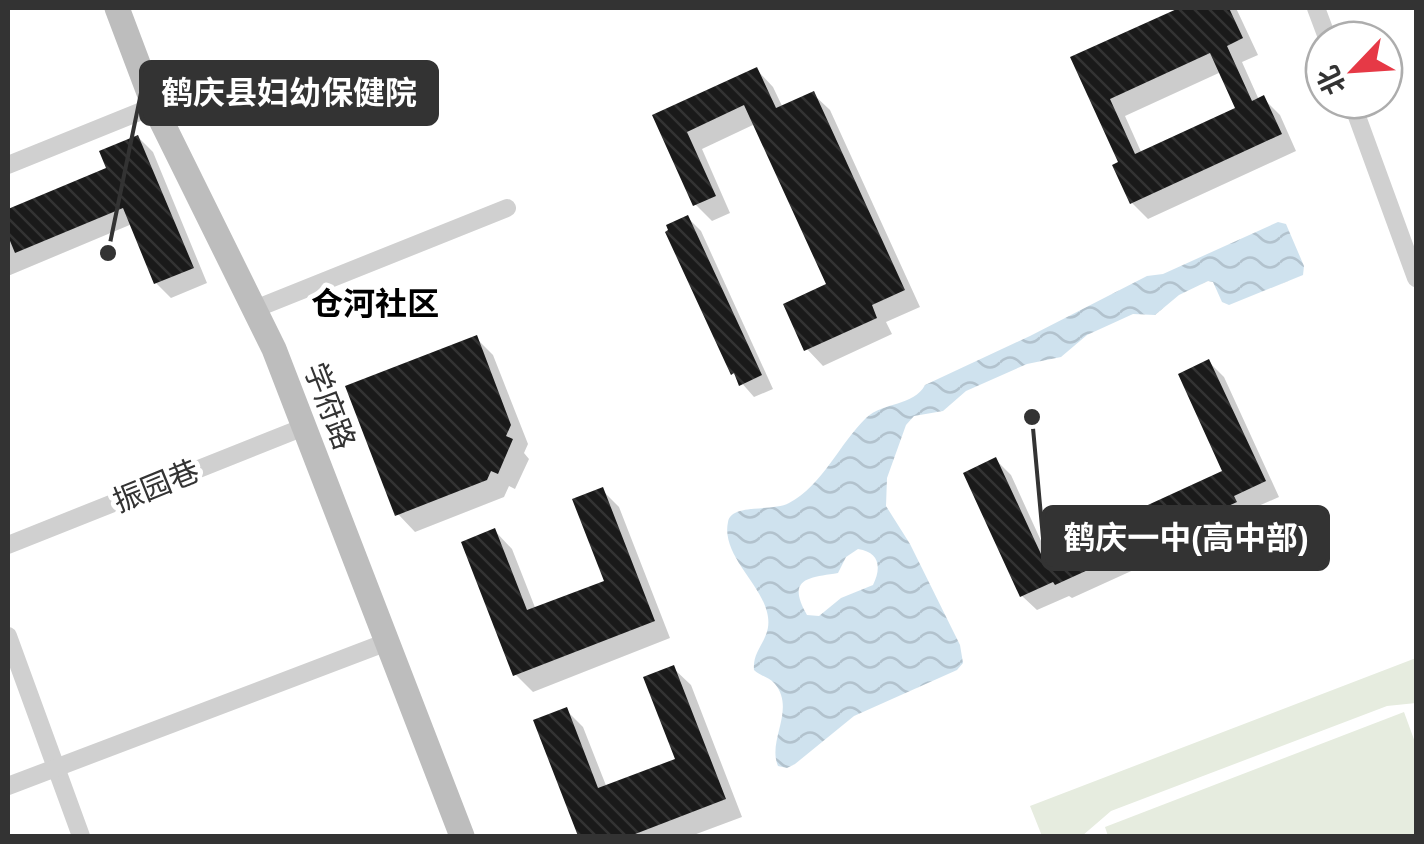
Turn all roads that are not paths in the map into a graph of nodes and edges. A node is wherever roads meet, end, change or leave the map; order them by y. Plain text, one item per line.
1 (117, 8) edge
2 (154, 106) junction
3 (1358, 120) edge
4 (8, 164) edge
5 (507, 208) dead end
6 (1416, 278) edge
7 (255, 308) junction
8 (304, 427) junction
9 (8, 546) edge
10 (8, 636) edge
11 (387, 642) junction
12 (56, 768) junction
13 (8, 786) edge
14 (81, 836) edge
15 (462, 836) edge

1 - 2 street, 学府路
2 - 4 street
2 - 7 street, 学府路
3 - 6 street
5 - 7 street
7 - 8 street, 学府路
8 - 9 street, 振园巷
8 - 11 street, 学府路
10 - 12 street
11 - 12 street
11 - 15 street, 学府路
12 - 13 street
12 - 14 street

